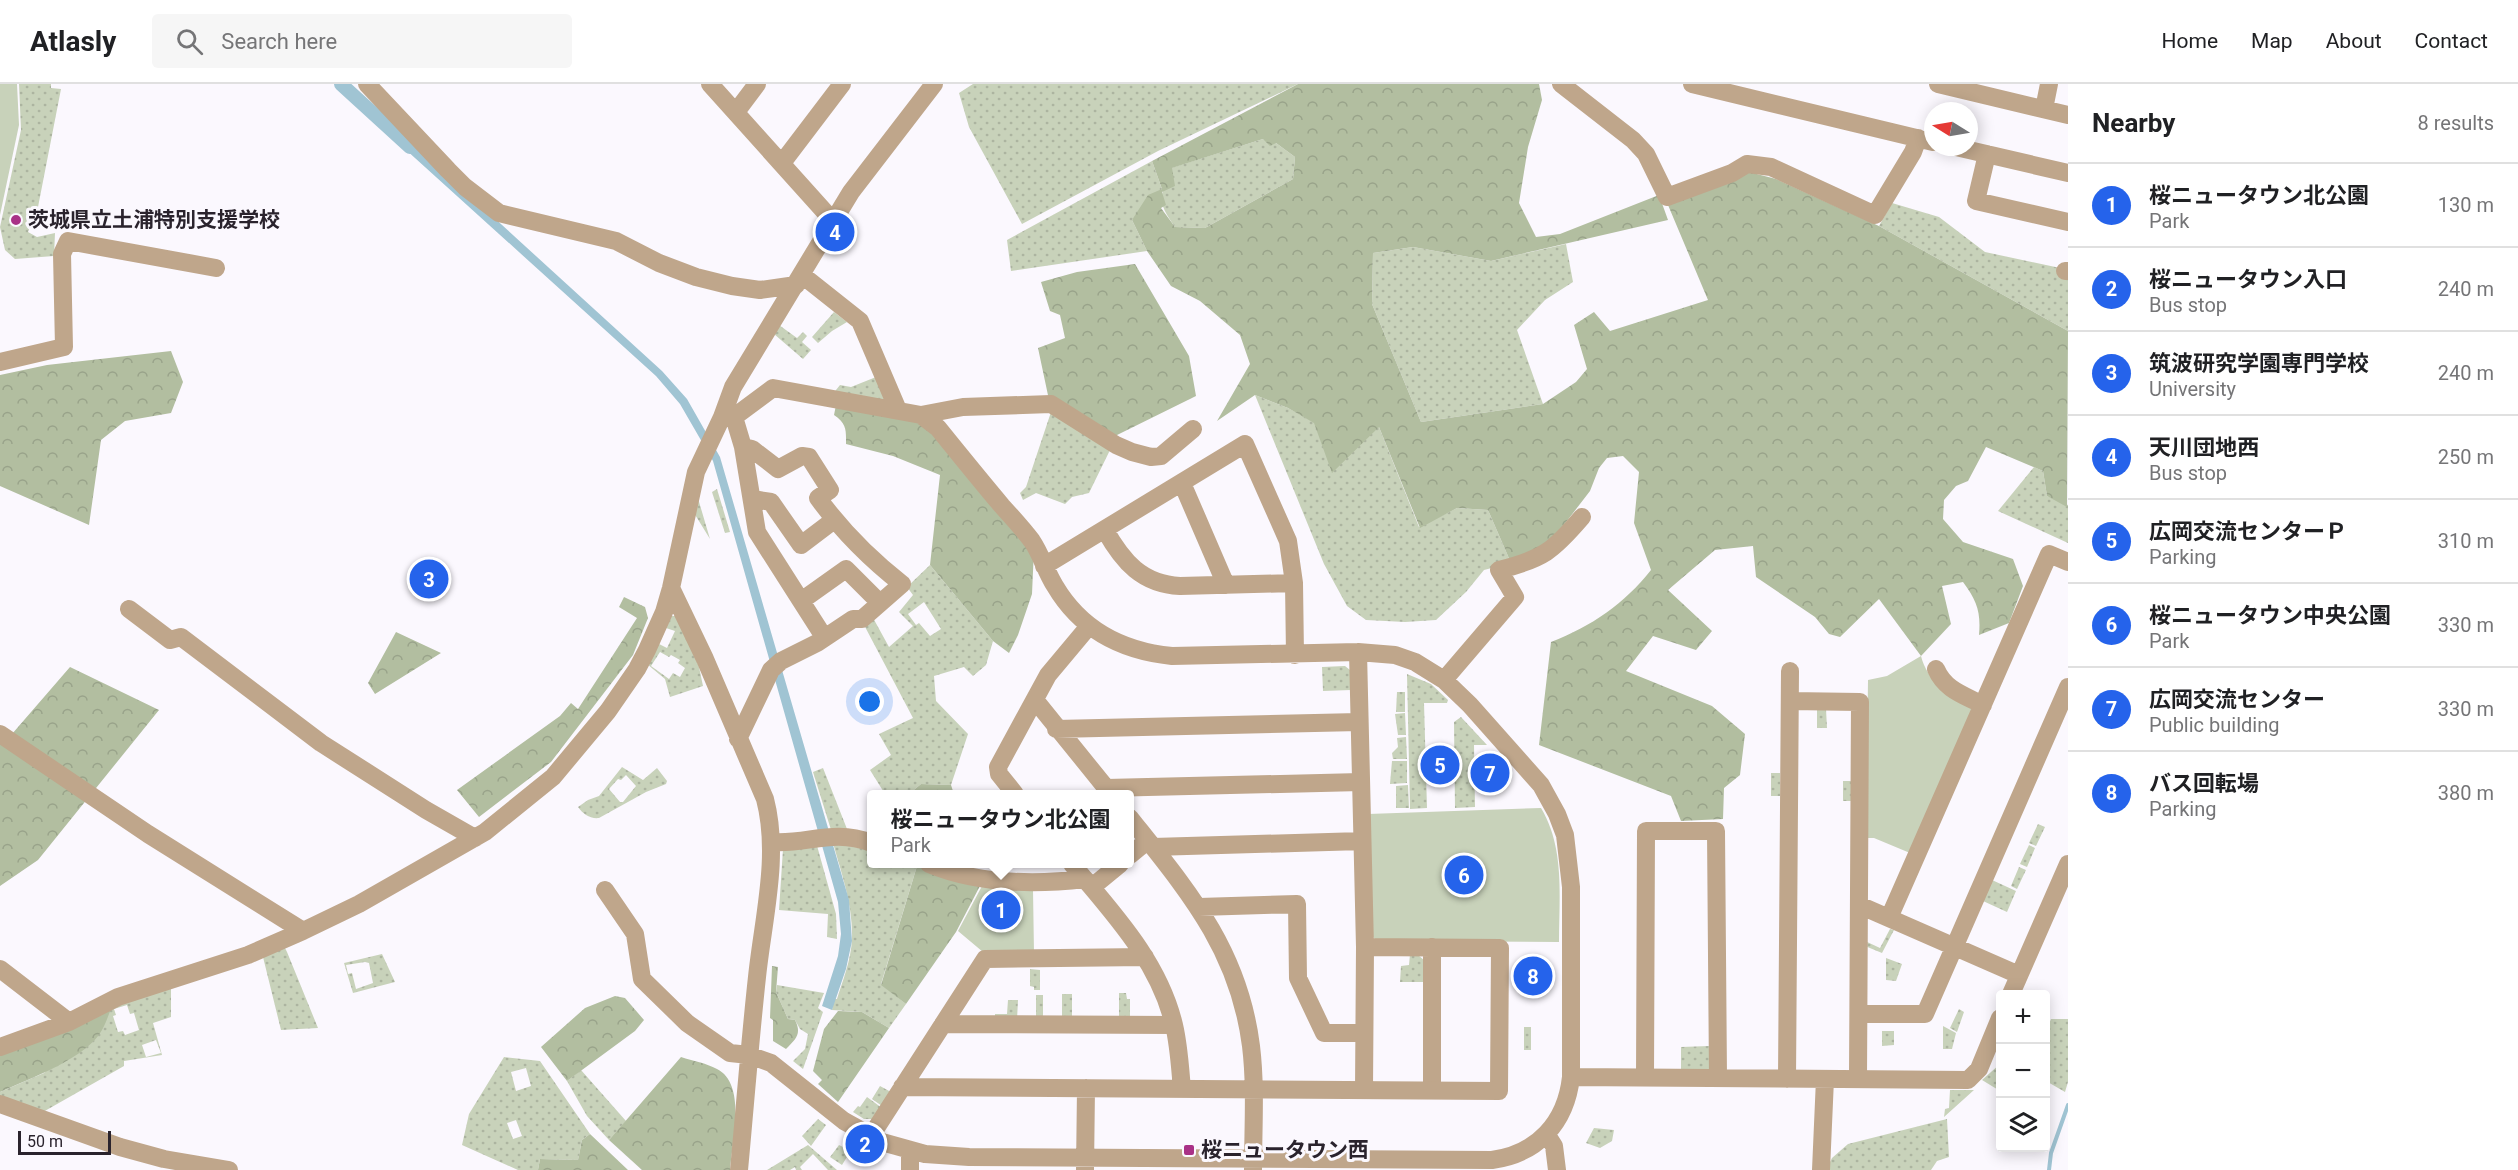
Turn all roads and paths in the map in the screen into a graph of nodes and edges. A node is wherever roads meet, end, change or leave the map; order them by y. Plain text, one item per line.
1 (366, 84) edge
2 (711, 84) edge
3 (757, 84) edge
4 (842, 84) edge
5 (934, 84) edge
6 (1692, 84) edge
7 (1938, 84) edge
8 (2049, 84) edge
9 (1572, 87) edge
10 (2044, 109) junction
11 (736, 112) junction
12 (2068, 115) edge
13 (1924, 140) edge
14 (1924, 141) edge
15 (1978, 152) edge
16 (1987, 154) junction
17 (782, 163) junction
18 (2068, 173) edge
19 (833, 220) junction
20 (2068, 222) edge
21 (216, 268) dead end
22 (799, 280) junction
23 (0, 362) edge
24 (898, 410) junction
25 (921, 415) junction
26 (728, 417) junction
27 (1193, 429) dead end
28 (743, 447) junction
29 (1182, 483) junction
30 (753, 499) junction
31 (1582, 517) dead end
32 (834, 520) junction
33 (1105, 530) junction
34 (2068, 562) edge
35 (1044, 566) junction
36 (1294, 583) junction
37 (1226, 585) junction
38 (671, 588) junction
39 (801, 601) junction
40 (880, 603) junction
41 (129, 609) dead end
42 (1089, 626) junction
43 (824, 637) junction
44 (1358, 652) junction
45 (1295, 655) junction
46 (1936, 669) dead end
47 (1790, 671) dead end
48 (1444, 680) junction
49 (2068, 687) edge
50 (1035, 700) junction
51 (1790, 701) junction
52 (1983, 705) junction
53 (1359, 722) junction
54 (1056, 729) junction
55 (0, 734) edge
56 (738, 739) junction
57 (1361, 782) junction
58 (1011, 790) edge
59 (1107, 790) edge
60 (1134, 790) edge
61 (1134, 829) edge
62 (475, 838) junction
63 (867, 841) edge
64 (771, 842) junction
65 (1362, 842) junction
66 (1141, 849) edge
67 (2068, 864) edge
68 (941, 868) edge
69 (1075, 868) edge
70 (1113, 868) edge
71 (1088, 883) junction
72 (605, 890) dead end
73 (1859, 905) junction
74 (1199, 907) junction
75 (1889, 918) junction
76 (303, 931) junction
77 (1432, 946) junction
78 (1365, 947) junction
79 (1955, 947) junction
80 (1145, 957) junction
81 (0, 969) edge
82 (2019, 975) junction
83 (2013, 990) edge
84 (1859, 1014) junction
85 (69, 1022) junction
86 (943, 1024) junction
87 (1174, 1025) junction
88 (1996, 1030) edge
89 (1364, 1033) junction
90 (0, 1047) edge
91 (749, 1055) junction
92 (1571, 1077) junction
93 (1645, 1078) junction
94 (1718, 1078) junction
95 (1787, 1079) junction
96 (1825, 1079) junction
97 (1858, 1079) junction
98 (902, 1087) junction
99 (1086, 1088) junction
100 (1182, 1089) junction
101 (1254, 1090) junction
102 (1364, 1090) junction
103 (1432, 1090) junction
104 (0, 1104) edge
105 (1547, 1135) junction
106 (871, 1136) junction
107 (910, 1151) junction
108 (164, 1164) edge
109 (1085, 1164) edge
110 (1253, 1165) edge
111 (1482, 1165) edge
112 (229, 1170) edge
113 (739, 1170) edge
114 (910, 1170) edge
115 (1557, 1170) edge
116 (1821, 1170) edge

1 - 22 street
2 - 11 street
3 - 11 street
4 - 17 street
5 - 19 street
6 - 13 street
7 - 10 street
8 - 10 street
9 - 14 street
10 - 12 street
11 - 17 street
15 - 16 street
16 - 18 street
16 - 20 street
17 - 19 street
19 - 22 street
21 - 23 street
22 - 24 street
22 - 26 street
24 - 25 street
24 - 26 street
25 - 27 street
25 - 35 street
26 - 28 street
26 - 38 street
28 - 30 street
28 - 32 street
29 - 33 street
29 - 36 street
29 - 37 street
30 - 32 street
30 - 39 street
31 - 48 street
32 - 40 street
33 - 35 street
33 - 37 street
34 - 52 street
35 - 42 street
36 - 37 street
36 - 45 street
38 - 56 street
38 - 62 street
39 - 40 street
39 - 43 street
40 - 43 street
41 - 62 street
42 - 45 street
42 - 50 street
43 - 56 street
44 - 45 street
44 - 48 street
44 - 53 street
46 - 52 street
47 - 51 street
48 - 92 street
49 - 79 street
50 - 54 street
50 - 58 street
51 - 73 street
51 - 95 street
52 - 75 street
53 - 54 street
53 - 57 street
54 - 59 street
55 - 76 street
56 - 64 street
57 - 60 street
57 - 65 street
61 - 66 street
62 - 76 street
63 - 64 street
64 - 91 street
65 - 66 street
65 - 78 street
66 - 74 street
67 - 82 street
68 - 71 street
69 - 71 street
70 - 71 street
71 - 80 street
72 - 91 street
73 - 75 street
73 - 84 street
74 - 89 street
74 - 101 street
75 - 79 street
76 - 85 street
77 - 78 street
77 - 103 street
77 - 103 street
78 - 89 street
79 - 82 street
79 - 84 street
80 - 86 street
80 - 87 street
81 - 85 street
82 - 83 street
84 - 97 street
85 - 90 street
86 - 87 street
86 - 98 street
87 - 100 street
88 - 97 street
89 - 102 street
91 - 106 street
91 - 113 street
92 - 93 street
92 - 105 street
93 - 94 street
93 - 94 street
94 - 95 street
95 - 96 street
96 - 97 street
96 - 116 street
98 - 99 street
98 - 106 street
99 - 100 street
99 - 109 street
100 - 101 street
101 - 102 street
101 - 110 street
102 - 103 street
104 - 108 street
105 - 111 street
105 - 115 street
106 - 107 street
107 - 109 street
107 - 114 street
108 - 112 street
109 - 110 street
110 - 111 street

